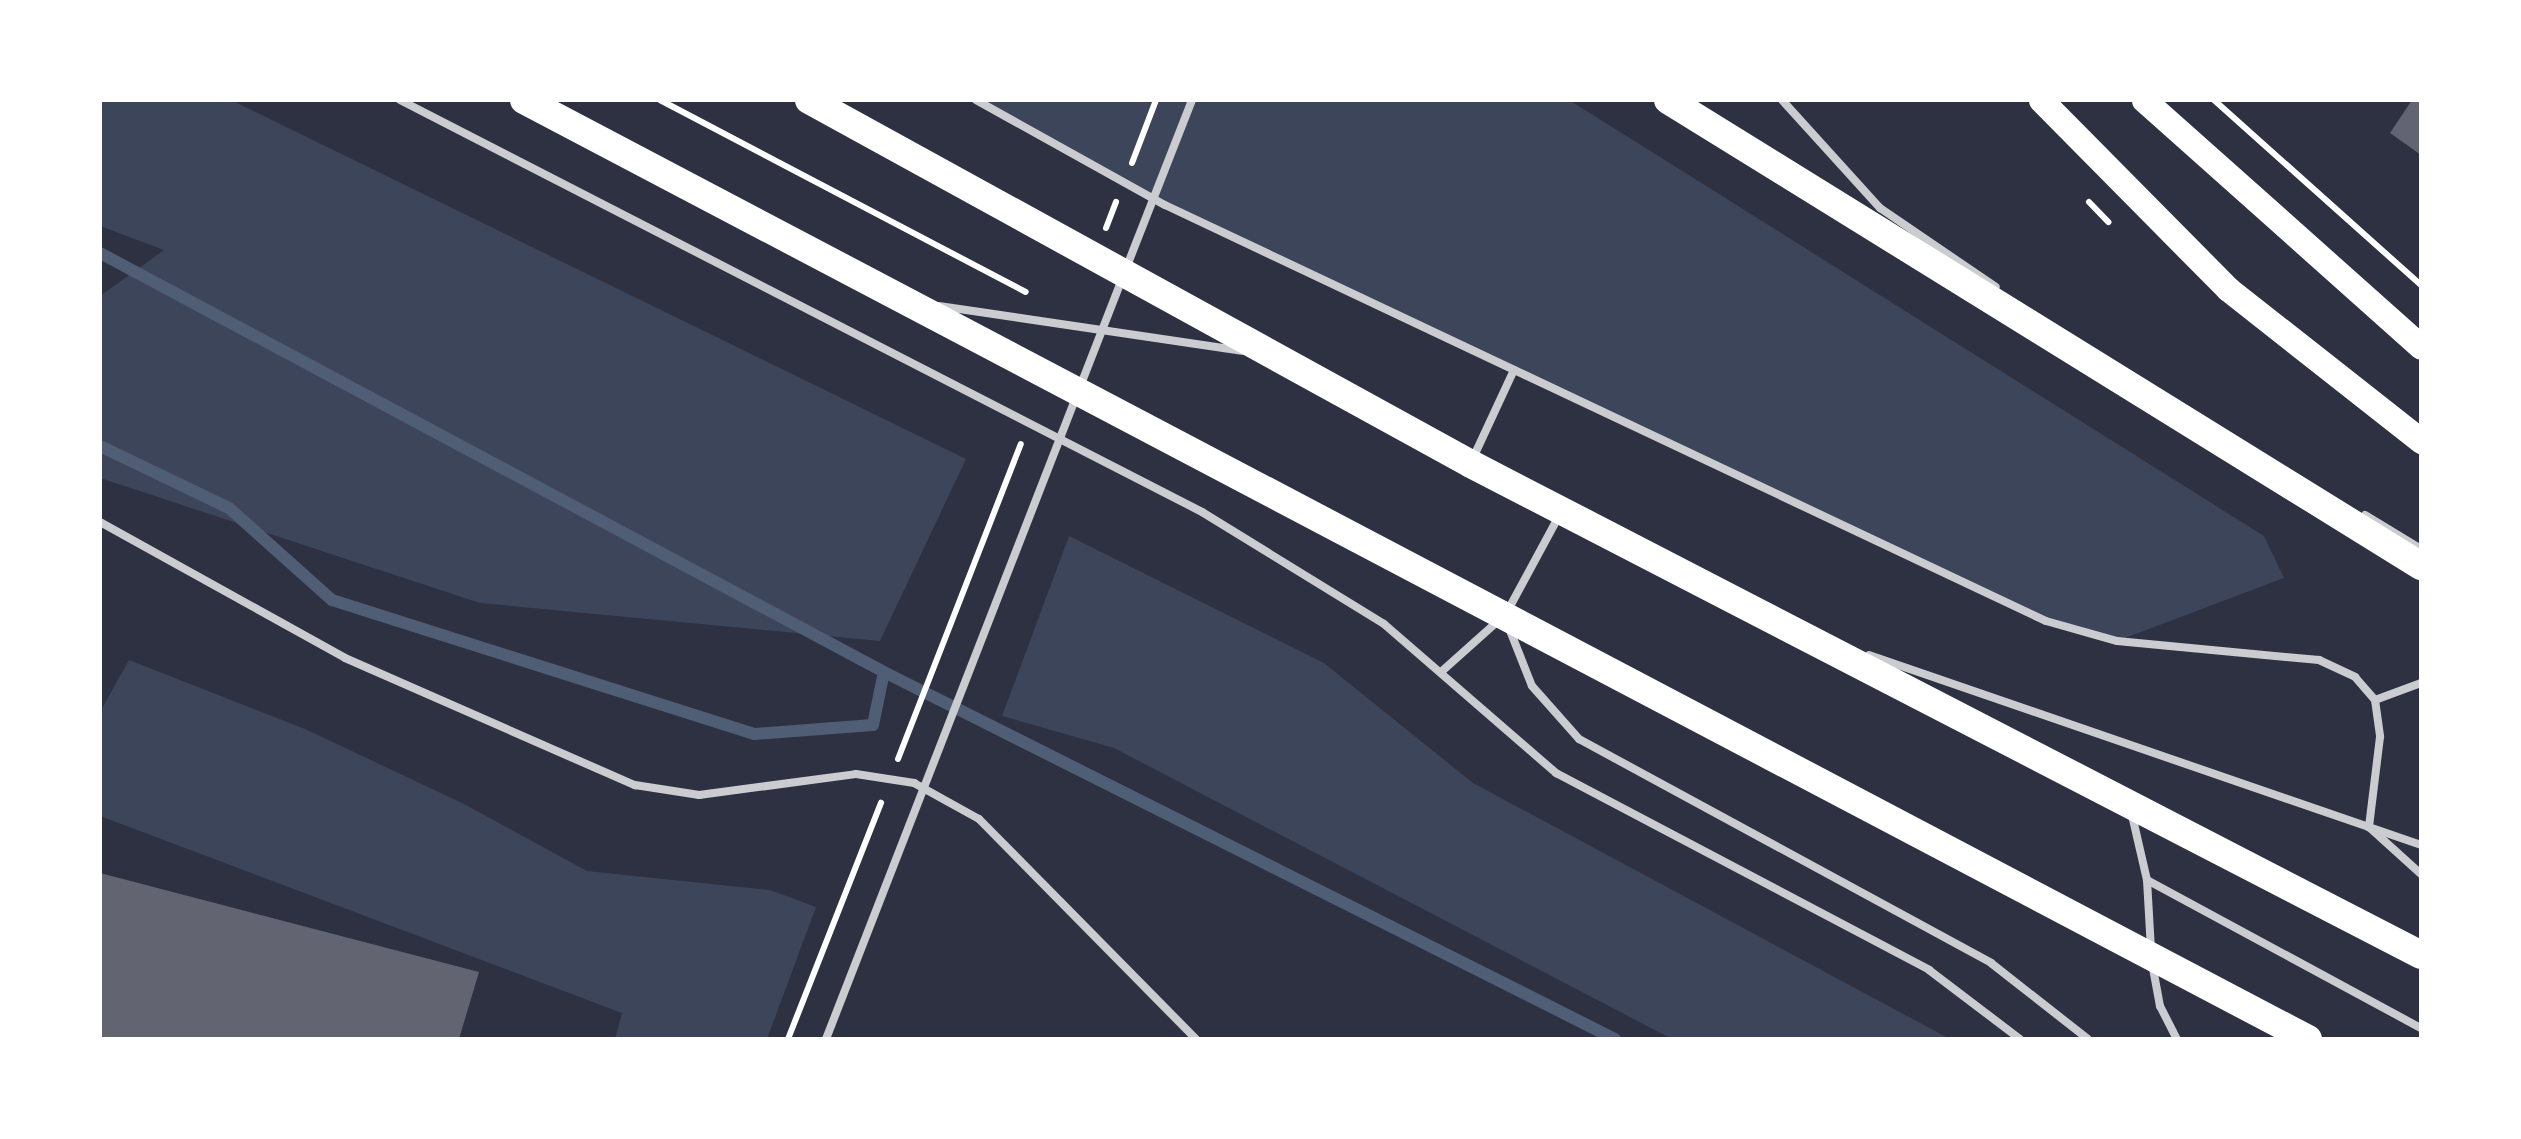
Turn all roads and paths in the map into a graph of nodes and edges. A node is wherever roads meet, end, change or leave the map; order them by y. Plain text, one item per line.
1 (400, 100) edge
2 (524, 100) edge
3 (660, 100) edge
4 (808, 100) edge
5 (976, 100) edge
6 (1156, 100) edge
7 (1192, 100) edge
8 (1668, 100) edge
9 (1782, 100) edge
10 (2041, 100) edge
11 (2144, 100) edge
12 (2214, 100) edge
13 (1128, 174) dead end
14 (1120, 192) dead end
15 (1099, 247) dead end
16 (2421, 286) edge
17 (1023, 290) dead end
18 (895, 300) junction
19 (2421, 347) edge
20 (1276, 356) junction
21 (1514, 370) junction
22 (1026, 432) dead end
23 (2421, 440) edge
24 (1470, 464) junction
25 (2338, 499) dead end
26 (2355, 509) dead end
27 (1563, 510) junction
28 (100, 522) edge
29 (2421, 550) edge
30 (2421, 566) edge
31 (1505, 616) junction
32 (1779, 625) junction
33 (1441, 672) junction
34 (2421, 682) edge
35 (2375, 700) junction
36 (896, 763) dead end
37 (882, 800) dead end
38 (2130, 808) junction
39 (2369, 826) junction
40 (2421, 845) edge
41 (2421, 874) edge
42 (2147, 880) junction
43 (2421, 956) edge
44 (2152, 957) junction
45 (2421, 1028) edge
46 (788, 1039) edge
47 (826, 1039) edge
48 (1196, 1039) edge
49 (2020, 1039) edge
50 (2088, 1039) edge
51 (2177, 1039) edge
52 (2308, 1039) edge

1 - 33 lane
2 - 18 highway
3 - 17 path
4 - 20 highway
5 - 21 lane
6 - 13 path
7 - 47 lane
8 - 30 highway
9 - 25 lane
10 - 23 main road
11 - 19 main road
12 - 16 path
14 - 15 path
18 - 20 lane
18 - 31 highway
20 - 24 highway
21 - 24 lane
21 - 35 lane
22 - 36 path
24 - 27 highway
26 - 29 lane
27 - 31 lane
27 - 32 highway
28 - 48 lane
31 - 33 lane
31 - 44 highway
31 - 50 lane
32 - 38 highway
32 - 39 lane
33 - 49 lane
34 - 35 lane
35 - 39 lane
37 - 46 path
38 - 42 lane
38 - 43 highway
39 - 40 lane
39 - 41 lane
42 - 44 lane
42 - 45 lane
44 - 51 lane
44 - 52 highway

